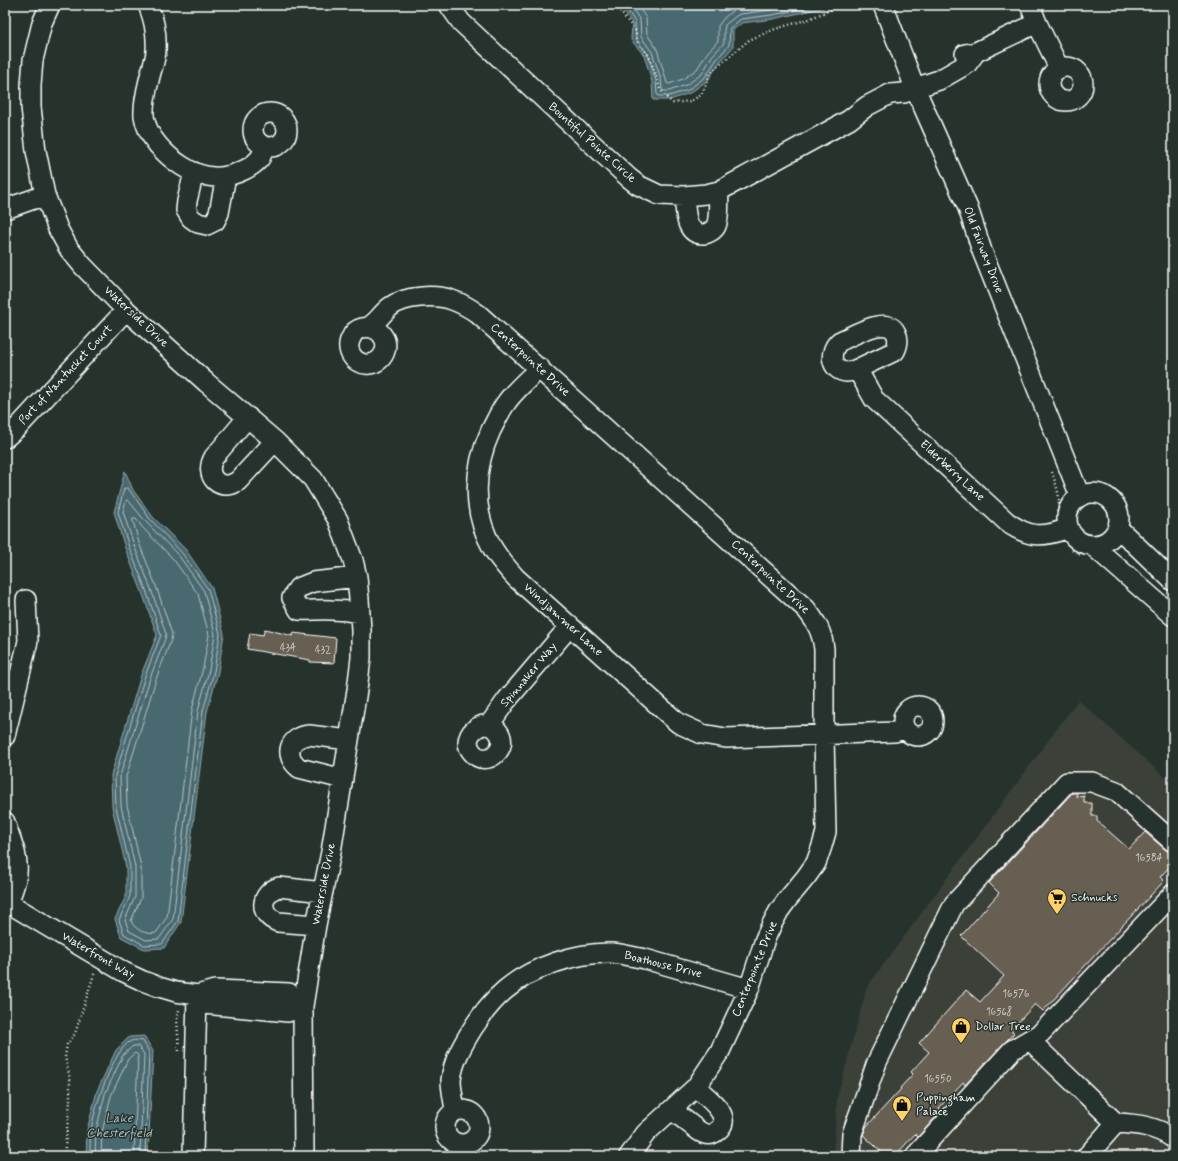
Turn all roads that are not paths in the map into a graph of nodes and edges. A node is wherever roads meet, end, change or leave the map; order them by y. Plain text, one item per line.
1 (50, 5) edge
2 (148, 5) edge
3 (449, 5) edge
4 (883, 5) edge
5 (1030, 5) edge
6 (1037, 23) junction
7 (1059, 68) dead end
8 (910, 90) junction
9 (264, 147) dead end
10 (194, 172) junction
11 (226, 176) junction
12 (719, 191) junction
13 (45, 195) junction
14 (684, 196) junction
15 (5, 209) edge
16 (126, 310) junction
17 (369, 327) dead end
18 (540, 368) junction
19 (857, 370) dead end
20 (248, 417) junction
21 (5, 438) edge
22 (275, 441) junction
23 (1080, 496) junction
24 (1068, 528) junction
25 (1118, 528) junction
26 (1093, 546) junction
27 (357, 577) junction
28 (1173, 581) edge
29 (26, 600) dead end
30 (360, 613) junction
31 (1173, 616) edge
32 (570, 626) junction
33 (489, 725) dead end
34 (905, 728) dead end
35 (824, 735) junction
36 (5, 736) edge
37 (349, 740) junction
38 (343, 779) junction
39 (5, 822) edge
40 (1173, 842) edge
41 (323, 892) junction
42 (1173, 894) edge
43 (7, 902) edge
44 (316, 925) junction
45 (749, 989) junction
46 (197, 995) junction
47 (303, 1006) junction
48 (1030, 1040) junction
49 (696, 1087) junction
50 (455, 1110) dead end
51 (672, 1110) junction
52 (1116, 1123) junction
53 (1171, 1131) edge
54 (193, 1156) edge
55 (304, 1156) edge
56 (629, 1156) edge
57 (851, 1156) edge
58 (915, 1156) edge
59 (1086, 1156) edge

1 - 13 street, Waterside Drive
2 - 10 street
3 - 14 street, Bountiful Pointe Circle
4 - 8 street, Old Fairway Drive
5 - 6 street
6 - 7 street
6 - 8 street
8 - 12 street, Bountiful Pointe Circle
8 - 23 street, Old Fairway Drive
9 - 11 street
10 - 11 street
10 - 11 street
12 - 14 street, Bountiful Pointe Circle
12 - 14 street
13 - 15 street
13 - 16 street, Waterside Drive
16 - 20 street, Waterside Drive
16 - 21 street, Port of Nantucket Court
17 - 18 street, Centerpointe Drive
18 - 32 street, Windjammer Lane
18 - 35 street, Centerpointe Drive
19 - 24 street, Elderberry Lane
20 - 22 street, Waterside Drive
20 - 22 street
22 - 27 street, Waterside Drive
23 - 24 street
23 - 25 street
24 - 26 street
25 - 26 street
25 - 28 street
26 - 31 street
27 - 30 street, Waterside Drive
27 - 30 street
29 - 36 street
30 - 37 street, Waterside Drive
32 - 33 street, Spinnaker Way
32 - 35 street, Windjammer Lane
34 - 35 street, Windjammer Lane
35 - 45 street, Centerpointe Drive
37 - 38 street, Waterside Drive
37 - 38 street
38 - 41 street, Waterside Drive
39 - 43 street
40 - 57 street
41 - 44 street, Waterside Drive
41 - 44 street
42 - 48 street
43 - 46 street, Waterfront Way
44 - 47 street, Waterside Drive
45 - 49 street, Centerpointe Drive
45 - 50 street, Boathouse Drive
46 - 47 street, Waterfront Way
46 - 54 street
47 - 55 street, Waterside Drive
48 - 52 street
48 - 58 street
49 - 51 street, Centerpointe Drive
49 - 51 street
51 - 56 street, Centerpointe Drive
52 - 53 street
52 - 59 street

